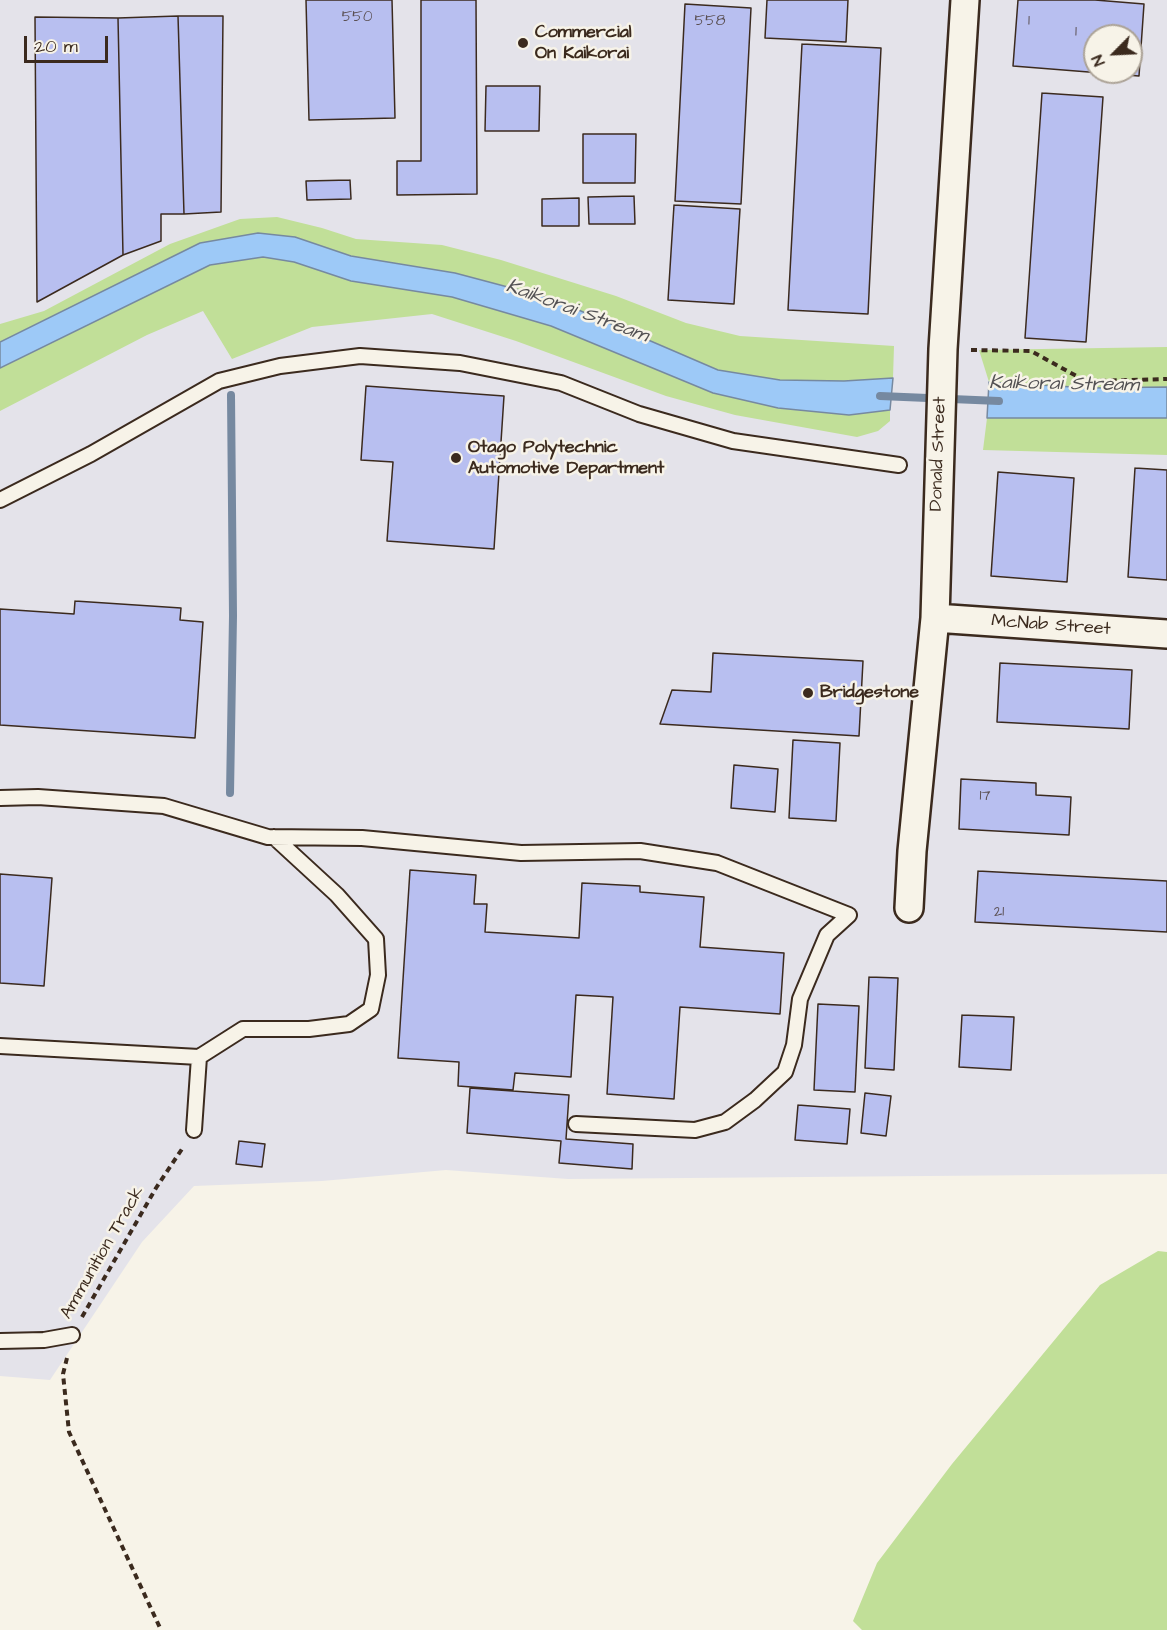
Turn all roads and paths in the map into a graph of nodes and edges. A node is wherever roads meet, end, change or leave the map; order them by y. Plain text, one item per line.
1 (965, 0) edge
2 (943, 349) junction
3 (1167, 379) edge
4 (899, 465) dead end
5 (0, 500) edge
6 (935, 618) junction
7 (1167, 633) edge
8 (0, 798) edge
9 (274, 837) junction
10 (909, 908) dead end
11 (0, 1046) edge
12 (199, 1057) junction
13 (576, 1124) dead end
14 (194, 1130) joint
15 (72, 1335) junction
16 (0, 1341) edge
17 (161, 1630) edge

1 - 2 street, Donald Street
2 - 3 path
2 - 6 street, Donald Street
4 - 5 lane
6 - 7 street, McNab Street
6 - 10 street, Donald Street
8 - 9 lane
9 - 12 lane
9 - 13 lane
11 - 12 lane
12 - 14 lane
14 - 15 path, Ammunition Track
15 - 16 lane
15 - 17 path, Ammunition Track

